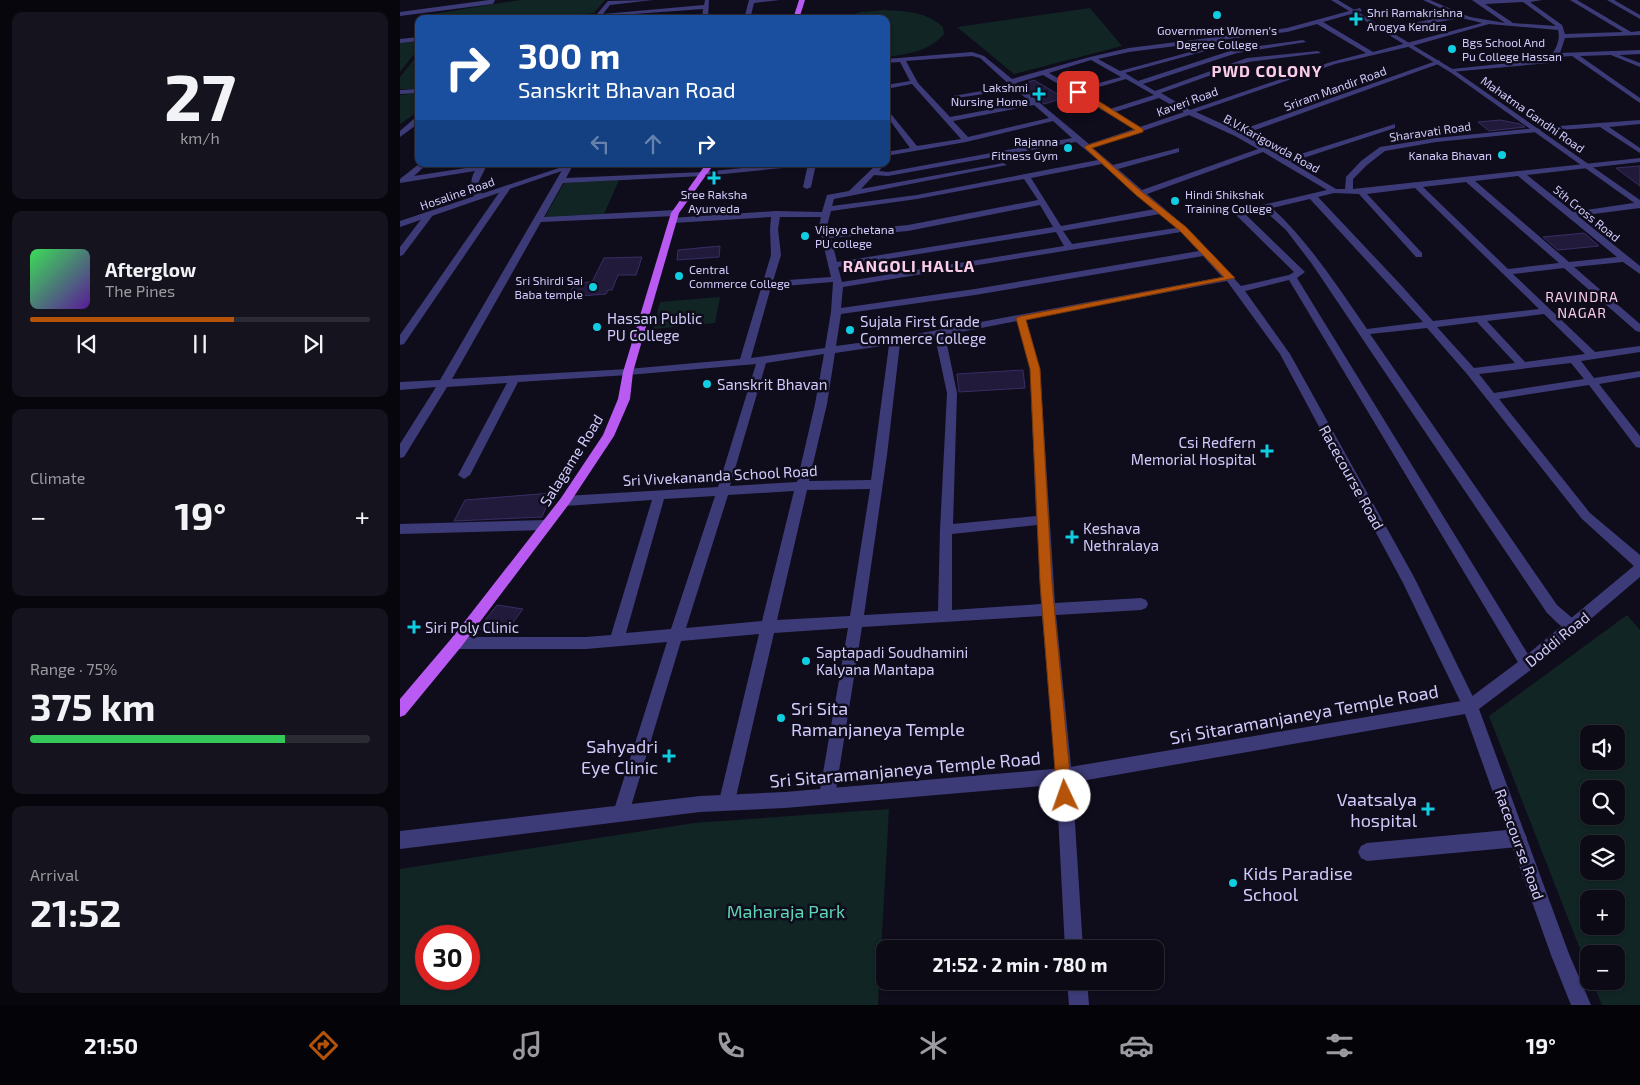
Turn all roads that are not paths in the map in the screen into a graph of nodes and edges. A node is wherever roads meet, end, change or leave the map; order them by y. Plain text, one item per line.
1 (466, 0) edge
2 (492, 0) edge
3 (650, 0) edge
4 (752, 0) edge
5 (777, 0) edge
6 (802, 0) edge
7 (810, 0) edge
8 (1334, 0) edge
9 (1342, 0) edge
10 (1426, 0) edge
11 (1539, 0) edge
12 (1573, 0) edge
13 (1610, 0) edge
14 (1478, 1) edge
15 (1525, 1) edge
16 (609, 2) edge
17 (400, 7) edge
18 (668, 9) junction
19 (1356, 10) junction
20 (1640, 10) edge
21 (1629, 11) junction
22 (400, 14) edge
23 (599, 15) edge
24 (638, 15) edge
25 (668, 15) edge
26 (705, 15) edge
27 (748, 15) edge
28 (797, 15) edge
29 (805, 15) edge
30 (1462, 16) junction
31 (1640, 17) edge
32 (1317, 21) junction
33 (1486, 24) junction
34 (1512, 25) junction
35 (1559, 28) junction
36 (1392, 29) junction
37 (1287, 30) junction
38 (1640, 33) edge
39 (1631, 34) junction
40 (1563, 36) junction
41 (1216, 38) junction
42 (415, 40) edge
43 (400, 42) edge
44 (1303, 42) junction
45 (1414, 44) junction
46 (1219, 45) junction
47 (1236, 51) junction
48 (1640, 52) edge
49 (1318, 53) junction
50 (1608, 53) junction
51 (1372, 54) junction
52 (1556, 55) junction
53 (1574, 55) junction
54 (1092, 58) junction
55 (890, 61) edge
56 (903, 61) junction
57 (1438, 62) junction
58 (1333, 63) junction
59 (1640, 65) edge
60 (1461, 70) junction
61 (1452, 71) junction
62 (1044, 72) junction
63 (1119, 73) junction
64 (1127, 78) junction
65 (915, 82) junction
66 (1138, 83) junction
67 (1013, 84) junction
68 (890, 86) edge
69 (415, 91) edge
70 (400, 92) edge
71 (1078, 92) junction
72 (1157, 94) junction
73 (953, 98) dead end
74 (1640, 101) edge
75 (1033, 103) junction
76 (1109, 111) junction
77 (1189, 112) junction
78 (890, 115) edge
79 (950, 119) junction
80 (1053, 119) junction
81 (415, 122) edge
82 (1640, 122) edge
83 (1600, 124) junction
84 (1392, 126) dead end
85 (1546, 129) junction
86 (1141, 130) junction
87 (1537, 130) junction
88 (400, 134) edge
89 (1238, 134) junction
90 (1079, 139) junction
91 (966, 140) junction
92 (1088, 147) junction
93 (915, 149) junction
94 (1265, 149) junction
95 (1176, 150) dead end
96 (1640, 151) edge
97 (890, 153) edge
98 (1640, 160) edge
99 (1286, 161) junction
100 (1109, 164) junction
101 (1595, 164) junction
102 (1003, 165) dead end
103 (1585, 165) junction
104 (419, 167) edge
105 (479, 167) edge
106 (483, 167) edge
107 (570, 167) edge
108 (572, 167) edge
109 (745, 167) edge
110 (811, 167) edge
111 (879, 167) edge
112 (707, 169) edge
113 (874, 173) junction
114 (1518, 173) junction
115 (1026, 176) junction
116 (1467, 179) junction
117 (403, 181) edge
118 (560, 181) junction
119 (1415, 184) junction
120 (807, 187) dead end
121 (506, 189) junction
122 (1334, 191) junction
123 (1349, 191) junction
124 (1362, 192) junction
125 (852, 194) junction
126 (1139, 194) junction
127 (1640, 195) edge
128 (1312, 196) junction
129 (479, 198) junction
130 (1043, 202) junction
131 (1640, 205) edge
132 (1266, 207) junction
133 (1160, 211) junction
134 (826, 212) junction
135 (776, 214) junction
136 (429, 215) junction
137 (1570, 215) junction
138 (674, 217) junction
139 (537, 220) junction
140 (400, 224) edge
141 (1058, 229) junction
142 (1183, 229) junction
143 (826, 236) junction
144 (1070, 248) junction
145 (400, 253) edge
146 (1206, 253) junction
147 (1419, 255) dead end
148 (1624, 259) junction
149 (1316, 262) junction
150 (833, 265) junction
151 (1565, 266) junction
152 (1640, 271) edge
153 (1505, 272) junction
154 (1296, 274) junction
155 (1230, 278) junction
156 (838, 282) junction
157 (767, 284) junction
158 (1239, 289) junction
159 (1546, 311) junction
160 (836, 312) junction
161 (1021, 318) junction
162 (1479, 318) junction
163 (1430, 324) junction
164 (1640, 329) edge
165 (939, 332) junction
166 (1364, 332) junction
167 (895, 341) junction
168 (400, 342) edge
169 (1640, 349) edge
170 (829, 350) junction
171 (1593, 356) junction
172 (1574, 359) junction
173 (762, 360) junction
174 (744, 362) junction
175 (1523, 366) junction
176 (628, 372) junction
177 (1471, 372) junction
178 (1640, 374) edge
179 (514, 378) junction
180 (1593, 381) junction
181 (444, 383) junction
182 (400, 386) edge
183 (1490, 397) junction
184 (1634, 428) edge
185 (1640, 444) edge
186 (400, 454) edge
187 (464, 475) dead end
188 (876, 484) junction
189 (800, 486) junction
190 (722, 491) junction
191 (659, 496) junction
192 (565, 501) junction
193 (1043, 520) junction
194 (546, 525) junction
195 (400, 529) edge
196 (946, 530) junction
197 (1640, 563) edge
198 (1640, 569) edge
199 (1141, 604) dead end
200 (1048, 610) junction
201 (945, 616) junction
202 (856, 622) junction
203 (1573, 627) junction
204 (767, 628) junction
205 (676, 634) junction
206 (617, 640) junction
207 (456, 644) junction
208 (1527, 664) junction
209 (1470, 706) junction
210 (400, 710) edge
211 (1064, 776) junction
212 (827, 796) junction
213 (727, 802) junction
214 (621, 813) junction
215 (1518, 838) junction
216 (400, 840) edge
217 (1367, 852) dead end
218 (1073, 940) edge
219 (1078, 990) edge
220 (1079, 1005) edge
221 (1581, 1005) edge

1 - 17 street
2 - 22 street
3 - 16 street
4 - 5 street
4 - 27 street
6 - 28 main road
7 - 29 main road
8 - 19 street, Mahatma Gandhi Road
9 - 19 street, Mahatma Gandhi Road
10 - 30 street
11 - 15 street
12 - 39 street
13 - 21 street
14 - 15 street
14 - 34 street
15 - 35 street
16 - 23 street
18 - 24 street
18 - 25 street
18 - 26 street
19 - 32 street
19 - 36 street, Mahatma Gandhi Road
19 - 45 street, Mahatma Gandhi Road
20 - 21 street
21 - 31 street
30 - 33 street
30 - 36 street
32 - 37 street
32 - 51 street
33 - 34 street
33 - 45 street, Kaveri Road
34 - 35 street
35 - 40 street
36 - 45 street, Mahatma Gandhi Road
37 - 41 street
37 - 44 street
38 - 39 street
39 - 40 street
40 - 52 street
41 - 46 street
41 - 54 street
42 - 43 street
44 - 47 street
44 - 49 street
45 - 51 street, Kaveri Road
45 - 57 street, Mahatma Gandhi Road
45 - 60 street, Mahatma Gandhi Road
46 - 47 street
46 - 63 street
47 - 66 street
48 - 50 street
49 - 58 street
49 - 72 street
50 - 53 street
50 - 59 street
51 - 58 street, Kaveri Road
52 - 53 street
52 - 60 street
53 - 74 street
54 - 62 street
54 - 63 street, B.V.Karigowda Road
55 - 56 street
56 - 65 street
56 - 67 street, Racecourse Road
57 - 61 street, Mahatma Gandhi Road
57 - 89 street, Sriram Mandir Road
58 - 77 street, Kaveri Road
60 - 61 street
60 - 85 street, Mahatma Gandhi Road
61 - 87 street, Mahatma Gandhi Road
62 - 67 street
62 - 71 street
63 - 64 street, B.V.Karigowda Road
64 - 66 street, B.V.Karigowda Road
64 - 71 street
65 - 68 street
65 - 79 street
66 - 72 street, B.V.Karigowda Road
67 - 73 street
67 - 75 street, Racecourse Road
69 - 70 street
71 - 76 street
72 - 76 street
72 - 77 street, B.V.Karigowda Road
75 - 79 street
75 - 80 street, Racecourse Road
76 - 86 street
77 - 86 street, Kaveri Road
77 - 89 street, B.V.Karigowda Road
78 - 93 street
79 - 91 street
80 - 90 street, Racecourse Road
80 - 91 street
81 - 88 street
82 - 83 street, Sharavati Road
83 - 85 street, Sharavati Road
83 - 96 street
84 - 99 street
85 - 87 street, Sharavati Road
85 - 101 street, Mahatma Gandhi Road
86 - 92 street, Kaveri Road
87 - 103 street, Mahatma Gandhi Road
87 - 123 street, Sharavati Road
89 - 94 street, B.V.Karigowda Road
90 - 92 street, Racecourse Road
90 - 113 street
91 - 93 street
92 - 100 street, Racecourse Road
93 - 97 street
94 - 99 street, B.V.Karigowda Road
94 - 126 street
95 - 100 street
98 - 101 street
99 - 122 street, B.V.Karigowda Road
100 - 115 street
100 - 126 street, Racecourse Road
101 - 103 street
101 - 127 street, Mahatma Gandhi Road
102 - 125 street
103 - 114 street
103 - 131 street, Mahatma Gandhi Road
104 - 117 street
105 - 117 street
106 - 129 street
107 - 121 street, Hosaline Road
108 - 118 street
109 - 112 street
110 - 120 street
111 - 113 street
112 - 118 street
112 - 138 main road, Salagame Road
113 - 125 street
114 - 116 street
114 - 137 street, 5th Cross Road
115 - 130 street
115 - 134 street
116 - 119 street
116 - 151 street
118 - 139 street
119 - 124 street
119 - 153 street
121 - 129 street, Hosaline Road
121 - 168 street
122 - 123 street
122 - 128 street
123 - 124 street
124 - 147 street
125 - 134 street
126 - 133 street, Racecourse Road
128 - 132 street
128 - 163 street
129 - 136 street, Hosaline Road
130 - 141 street
130 - 143 street
131 - 137 street
132 - 149 street
132 - 154 street
133 - 141 street
133 - 142 street, Racecourse Road
134 - 135 street
134 - 143 street
135 - 138 street
135 - 157 street
136 - 140 street, Hosaline Road
136 - 145 street
137 - 148 street, 5th Cross Road
138 - 139 street
138 - 176 main road, Salagame Road
139 - 181 street
141 - 144 street
141 - 150 street
142 - 144 street
142 - 146 street, Racecourse Road
143 - 150 street
144 - 156 street
146 - 155 street, Racecourse Road
146 - 160 street
148 - 151 street
148 - 152 street, 5th Cross Road
149 - 154 street
149 - 166 street
150 - 156 street
151 - 153 street
151 - 164 street
153 - 159 street
154 - 158 street
154 - 208 street
155 - 158 street, Racecourse Road
155 - 161 street
156 - 157 street
156 - 160 street
157 - 174 street
158 - 209 street, Racecourse Road
159 - 162 street
159 - 171 street
160 - 170 street
161 - 165 street
161 - 193 street
162 - 163 street
162 - 175 street
163 - 166 street
163 - 177 street
165 - 167 street
165 - 196 street
166 - 203 street
167 - 170 street
167 - 188 street
169 - 171 street
170 - 173 street
170 - 189 street
171 - 172 street
172 - 175 street
172 - 180 street
173 - 174 street
173 - 190 street
174 - 176 street
175 - 177 street
176 - 179 street
176 - 192 main road, Salagame Road
177 - 183 street
178 - 180 street
179 - 181 street
179 - 187 street
180 - 183 street
180 - 184 street
181 - 182 street
181 - 186 street
183 - 197 street
184 - 185 street
188 - 189 street, Sri Vivekananda School Road
188 - 202 street
189 - 190 street, Sri Vivekananda School Road
189 - 204 street
190 - 191 street, Sri Vivekananda School Road
190 - 205 street
191 - 192 street, Sri Vivekananda School Road
191 - 206 street
192 - 194 main road, Salagame Road
193 - 196 street
193 - 200 street
194 - 195 street
194 - 207 main road, Salagame Road
196 - 201 street
198 - 203 street, Doddi Road
199 - 200 street
200 - 201 street
200 - 211 street
201 - 202 street
202 - 204 street
202 - 212 street
203 - 208 street, Doddi Road
204 - 205 street
204 - 213 street
205 - 206 street
205 - 214 street
206 - 207 street
207 - 210 main road, Salagame Road
208 - 209 street, Doddi Road
209 - 211 street, Sri Sitaramanjaneya Temple Road
209 - 215 street, Racecourse Road
211 - 212 street, Sri Sitaramanjaneya Temple Road
211 - 218 street
212 - 213 street, Sri Sitaramanjaneya Temple Road
213 - 214 street, Sri Sitaramanjaneya Temple Road
214 - 216 street, Sri Sitaramanjaneya Temple Road
215 - 217 street
215 - 221 street, Racecourse Road
219 - 220 street

